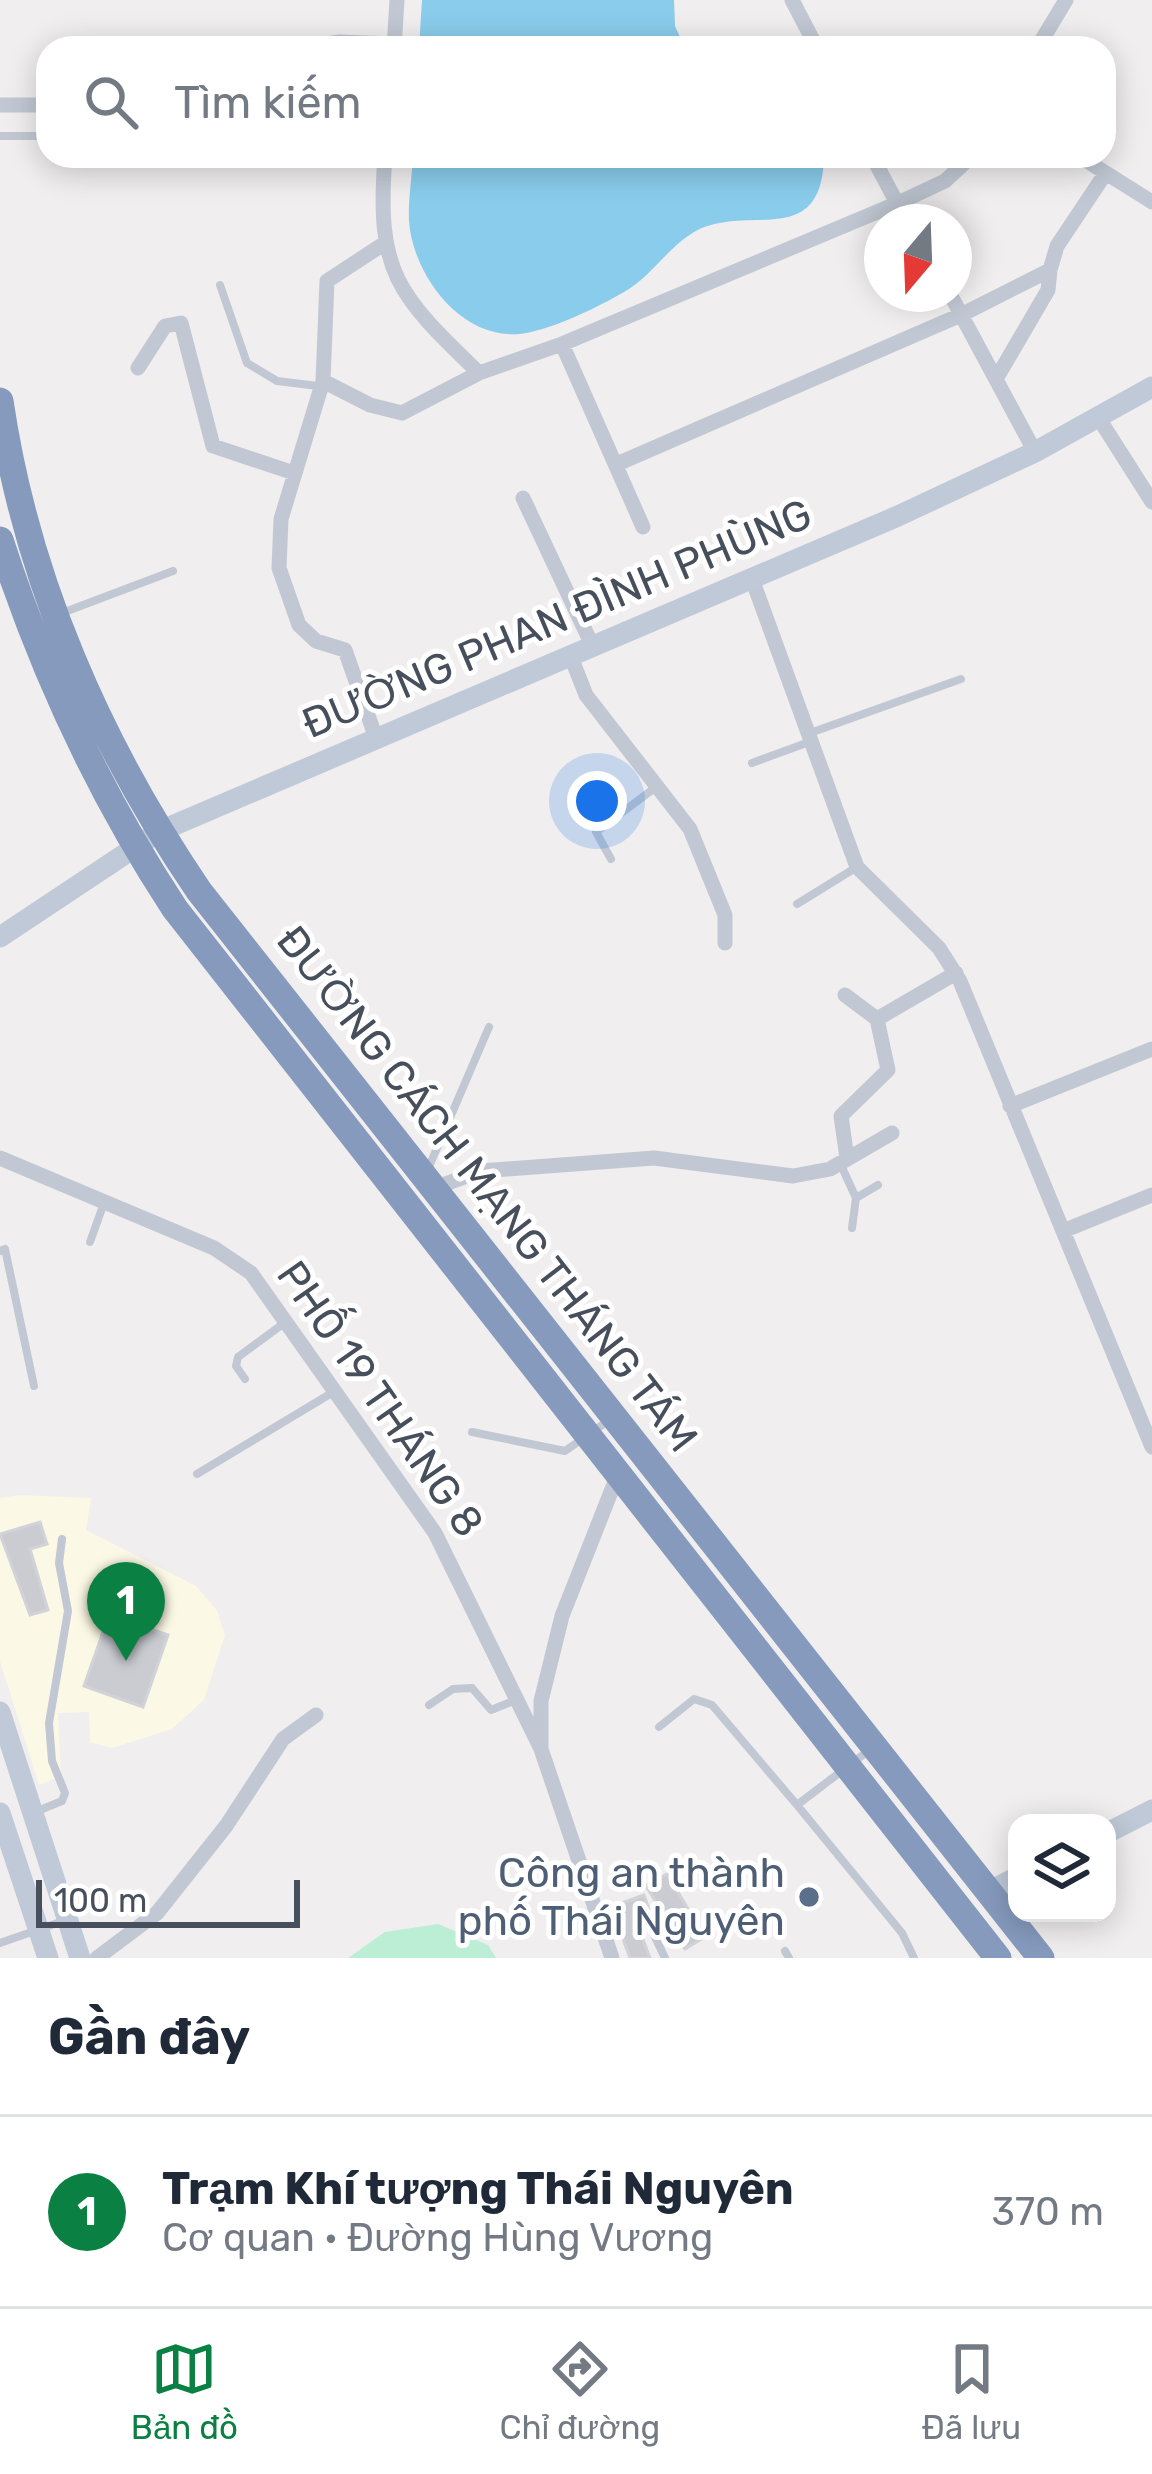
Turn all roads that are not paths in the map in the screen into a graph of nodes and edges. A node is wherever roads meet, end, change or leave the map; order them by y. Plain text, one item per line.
1 (398, 0) edge
2 (792, 0) edge
3 (1066, 0) edge
4 (395, 36) edge
5 (811, 36) edge
6 (1044, 36) edge
7 (0, 105) edge
8 (36, 105) edge
9 (0, 136) edge
10 (36, 136) edge
11 (384, 168) edge
12 (878, 168) edge
13 (959, 168) edge
14 (1097, 168) edge
15 (1105, 173) junction
16 (1152, 202) edge
17 (896, 204) joint
18 (864, 217) edge
19 (385, 243) junction
20 (1050, 270) junction
21 (220, 285) dead end
22 (963, 314) junction
23 (562, 344) junction
24 (138, 368) dead end
25 (478, 373) junction
26 (996, 379) junction
27 (322, 384) junction
28 (1152, 387) edge
29 (1, 417) edge
30 (1098, 417) junction
31 (1035, 452) junction
32 (617, 464) junction
33 (294, 473) junction
34 (523, 498) dead end
35 (1152, 502) edge
36 (644, 527) dead end
37 (0, 540) edge
38 (172, 571) dead end
39 (752, 579) junction
40 (54, 616) junction
41 (593, 647) junction
42 (571, 656) junction
43 (961, 680) dead end
44 (811, 737) junction
45 (376, 738) junction
46 (752, 763) dead end
47 (656, 788) junction
48 (146, 838) junction
49 (611, 860) dead end
50 (857, 867) junction
51 (797, 904) dead end
52 (0, 937) edge
53 (725, 943) dead end
54 (956, 974) junction
55 (845, 995) dead end
56 (877, 1018) junction
57 (489, 1027) dead end
58 (1152, 1049) edge
59 (1010, 1106) junction
60 (892, 1132) dead end
61 (0, 1158) edge
62 (843, 1160) junction
63 (429, 1183) junction
64 (878, 1185) dead end
65 (1152, 1195) edge
66 (856, 1198) junction
67 (104, 1201) junction
68 (852, 1228) dead end
69 (1063, 1231) junction
70 (90, 1242) dead end
71 (0, 1251) edge
72 (289, 1320) junction
73 (245, 1379) dead end
74 (34, 1386) dead end
75 (336, 1390) junction
76 (1145, 1407) edge
77 (614, 1416) junction
78 (472, 1432) dead end
79 (591, 1436) junction
80 (1152, 1447) edge
81 (630, 1460) junction
82 (197, 1474) dead end
83 (62, 1539) dead end
84 (517, 1699) junction
85 (429, 1705) dead end
86 (0, 1712) edge
87 (316, 1714) dead end
88 (659, 1727) dead end
89 (873, 1747) junction
90 (541, 1749) junction
91 (850, 1766) junction
92 (797, 1805) junction
93 (1152, 1810) edge
94 (0, 1813) edge
95 (34, 1813) junction
96 (1116, 1828) edge
97 (1008, 1882) edge
98 (988, 1892) junction
99 (68, 1920) junction
100 (39, 1930) junction
101 (655, 1937) dead end
102 (0, 1943) edge
103 (48, 1958) edge
104 (80, 1958) edge
105 (97, 1958) edge
106 (612, 1958) edge
107 (665, 1958) edge
108 (914, 1958) edge
109 (998, 1958) edge
110 (1041, 1958) edge

1 - 4 street
2 - 5 street
3 - 6 street
7 - 8 street
9 - 10 lane
11 - 19 street
12 - 17 street
13 - 17 street
14 - 15 street
15 - 16 street
15 - 20 street
18 - 23 street
19 - 25 street
19 - 27 street
20 - 22 street
20 - 26 street
21 - 27 lane
22 - 26 street
22 - 32 street
23 - 25 street
23 - 32 street
24 - 33 street
25 - 27 street
26 - 31 street
27 - 33 street
28 - 30 street, ĐƯỜNG PHAN ĐÌNH PHÙNG
29 - 40 highway, ĐƯỜNG CÁCH MẠNG THÁNG TÁM
30 - 31 street, ĐƯỜNG PHAN ĐÌNH PHÙNG
30 - 35 street
31 - 39 street, ĐƯỜNG PHAN ĐÌNH PHÙNG
32 - 36 street
33 - 45 street
34 - 41 street
37 - 48 highway, ĐƯỜNG CÁCH MẠNG THÁNG TÁM
38 - 40 lane
39 - 41 street, ĐƯỜNG PHAN ĐÌNH PHÙNG
39 - 44 street
40 - 48 highway, ĐƯỜNG CÁCH MẠNG THÁNG TÁM
41 - 42 street, ĐƯỜNG PHAN ĐÌNH PHÙNG
42 - 45 street, ĐƯỜNG PHAN ĐÌNH PHÙNG
42 - 47 street
43 - 44 lane
44 - 46 lane
44 - 50 street
45 - 48 street, ĐƯỜNG PHAN ĐÌNH PHÙNG
47 - 49 lane
47 - 53 street
48 - 52 street, ĐƯỜNG PHAN ĐÌNH PHÙNG
48 - 63 highway, ĐƯỜNG CÁCH MẠNG THÁNG TÁM
48 - 79 highway, ĐƯỜNG CÁCH MẠNG THÁNG TÁM
50 - 51 lane
50 - 54 street
54 - 56 street
54 - 59 street
55 - 56 street
56 - 62 street
57 - 63 lane
58 - 59 street
59 - 69 street
60 - 62 street
61 - 67 street, PHỐ 19 THÁNG 8
62 - 63 street
62 - 66 lane
63 - 77 highway, ĐƯỜNG CÁCH MẠNG THÁNG TÁM
64 - 66 lane
65 - 69 street
66 - 68 lane
67 - 70 lane
67 - 72 street, PHỐ 19 THÁNG 8
69 - 76 street
71 - 74 lane
72 - 73 lane
72 - 75 street, PHỐ 19 THÁNG 8
75 - 82 lane
75 - 84 street, PHỐ 19 THÁNG 8
76 - 80 street
77 - 79 lane
77 - 81 highway, ĐƯỜNG CÁCH MẠNG THÁNG TÁM
78 - 79 lane
79 - 81 highway, ĐƯỜNG CÁCH MẠNG THÁNG TÁM
81 - 89 highway, ĐƯỜNG CÁCH MẠNG THÁNG TÁM
81 - 90 street
81 - 91 highway, ĐƯỜNG CÁCH MẠNG THÁNG TÁM
83 - 95 lane
84 - 85 lane
84 - 90 street, PHỐ 19 THÁNG 8
86 - 95 street
87 - 105 street
88 - 92 lane
89 - 91 lane
89 - 98 highway, ĐƯỜNG CÁCH MẠNG THÁNG TÁM
90 - 106 street, PHỐ 19 THÁNG 8
91 - 92 lane
91 - 109 highway, ĐƯỜNG CÁCH MẠNG THÁNG TÁM
92 - 108 lane
93 - 96 street
94 - 100 street
95 - 99 street
97 - 98 street
98 - 110 highway, ĐƯỜNG CÁCH MẠNG THÁNG TÁM
99 - 100 lane
99 - 104 street
100 - 102 lane
100 - 103 street
101 - 107 lane

